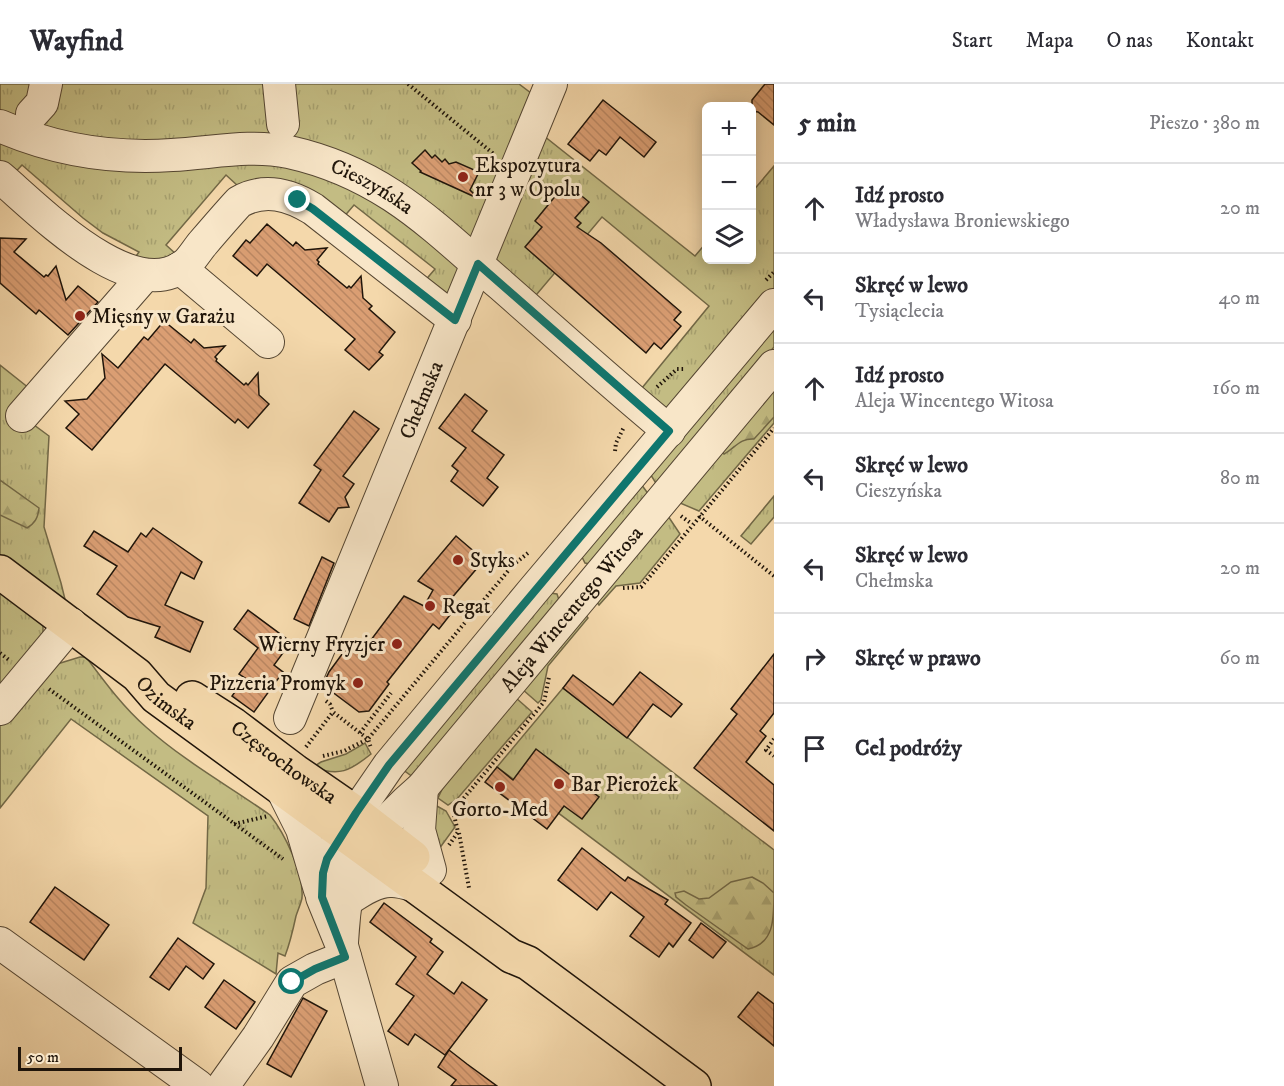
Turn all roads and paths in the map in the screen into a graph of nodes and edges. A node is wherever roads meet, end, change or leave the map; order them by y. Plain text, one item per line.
1 (46, 84) edge
2 (279, 84) edge
3 (408, 84) edge
4 (551, 84) edge
5 (32, 114) dead end
6 (284, 124) dead end
7 (0, 126) edge
8 (517, 172) junction
9 (0, 177) edge
10 (478, 264) junction
11 (180, 268) junction
12 (144, 276) junction
13 (774, 305) edge
14 (455, 320) junction
15 (268, 342) dead end
16 (774, 366) edge
17 (22, 416) dead end
18 (774, 428) edge
19 (669, 431) junction
20 (699, 516) junction
21 (553, 567) junction
22 (0, 572) edge
23 (774, 576) edge
24 (618, 588) dead end
25 (584, 592) junction
26 (71, 624) junction
27 (0, 653) edge
28 (550, 669) dead end
29 (29, 675) junction
30 (391, 693) dead end
31 (330, 704) dead end
32 (337, 707) dead end
33 (0, 709) edge
34 (290, 718) dead end
35 (360, 733) junction
36 (774, 740) edge
37 (774, 756) edge
38 (389, 765) junction
39 (293, 777) junction
40 (422, 788) junction
41 (233, 824) junction
42 (361, 832) junction
43 (458, 832) junction
44 (290, 862) dead end
45 (431, 868) junction
46 (469, 888) dead end
47 (334, 898) junction
48 (0, 943) edge
49 (343, 952) junction
50 (198, 1086) edge
51 (223, 1086) edge
52 (382, 1086) edge
53 (694, 1086) edge

1 - 5 street
2 - 6 street
3 - 8 path
4 - 8 street, Chełmska
7 - 10 street, Cieszyńska
8 - 10 street, Chełmska
9 - 12 street
10 - 14 street, Chełmska
10 - 19 street, Cieszyńska
11 - 12 street
11 - 14 street
11 - 15 street
12 - 17 street
13 - 19 street, Aleja Wincentego Witosa
14 - 34 street, Chełmska
16 - 25 street, Aleja Wincentego Witosa
18 - 20 path
19 - 21 street, Aleja Wincentego Witosa
20 - 23 path
20 - 24 path
21 - 25 street
21 - 38 street, Aleja Wincentego Witosa
22 - 26 main road, Ozimska
25 - 40 street, Aleja Wincentego Witosa
26 - 29 street
26 - 39 main road, Ozimska
27 - 29 path
28 - 43 path
29 - 33 street
29 - 41 path
30 - 35 path
31 - 32 path
35 - 39 path
35 - 39 path
36 - 37 path
38 - 39 street
38 - 42 street, Aleja Wincentego Witosa
39 - 41 path
39 - 42 main road, Ozimska
39 - 47 street
40 - 42 street, Aleja Wincentego Witosa
40 - 45 street
41 - 44 path
42 - 45 main road
42 - 47 street
43 - 45 path
43 - 46 path
45 - 47 street
45 - 53 main road
47 - 49 street
48 - 50 street
49 - 51 street
49 - 52 street

